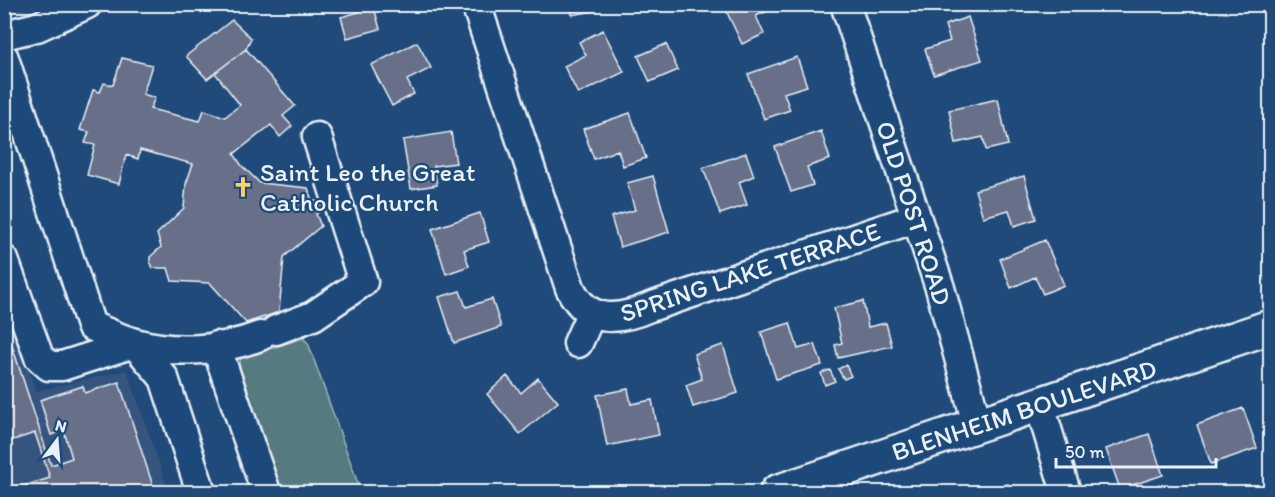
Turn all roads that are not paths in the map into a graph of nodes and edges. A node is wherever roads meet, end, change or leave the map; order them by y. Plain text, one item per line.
1 (87, 4) edge
2 (476, 4) edge
3 (845, 4) edge
4 (4, 35) edge
5 (4, 58) edge
6 (317, 137) dead end
7 (916, 218) junction
8 (4, 260) edge
9 (591, 314) junction
10 (1270, 327) edge
11 (134, 343) junction
12 (578, 343) dead end
13 (216, 346) junction
14 (1040, 405) junction
15 (977, 424) junction
16 (201, 492) edge
17 (266, 492) edge
18 (777, 492) edge
19 (1066, 492) edge

1 - 4 street
2 - 9 street, SPRING LAKE TERRACE
3 - 7 street, OLD POST ROAD
5 - 11 street
6 - 13 street
7 - 9 street, SPRING LAKE TERRACE
7 - 15 street, OLD POST ROAD
8 - 11 street
9 - 12 street
10 - 14 main road, BLENHEIM BOULEVARD
11 - 13 street
11 - 16 street
13 - 17 street
14 - 15 main road, BLENHEIM BOULEVARD
14 - 19 street
15 - 18 main road, BLENHEIM BOULEVARD

